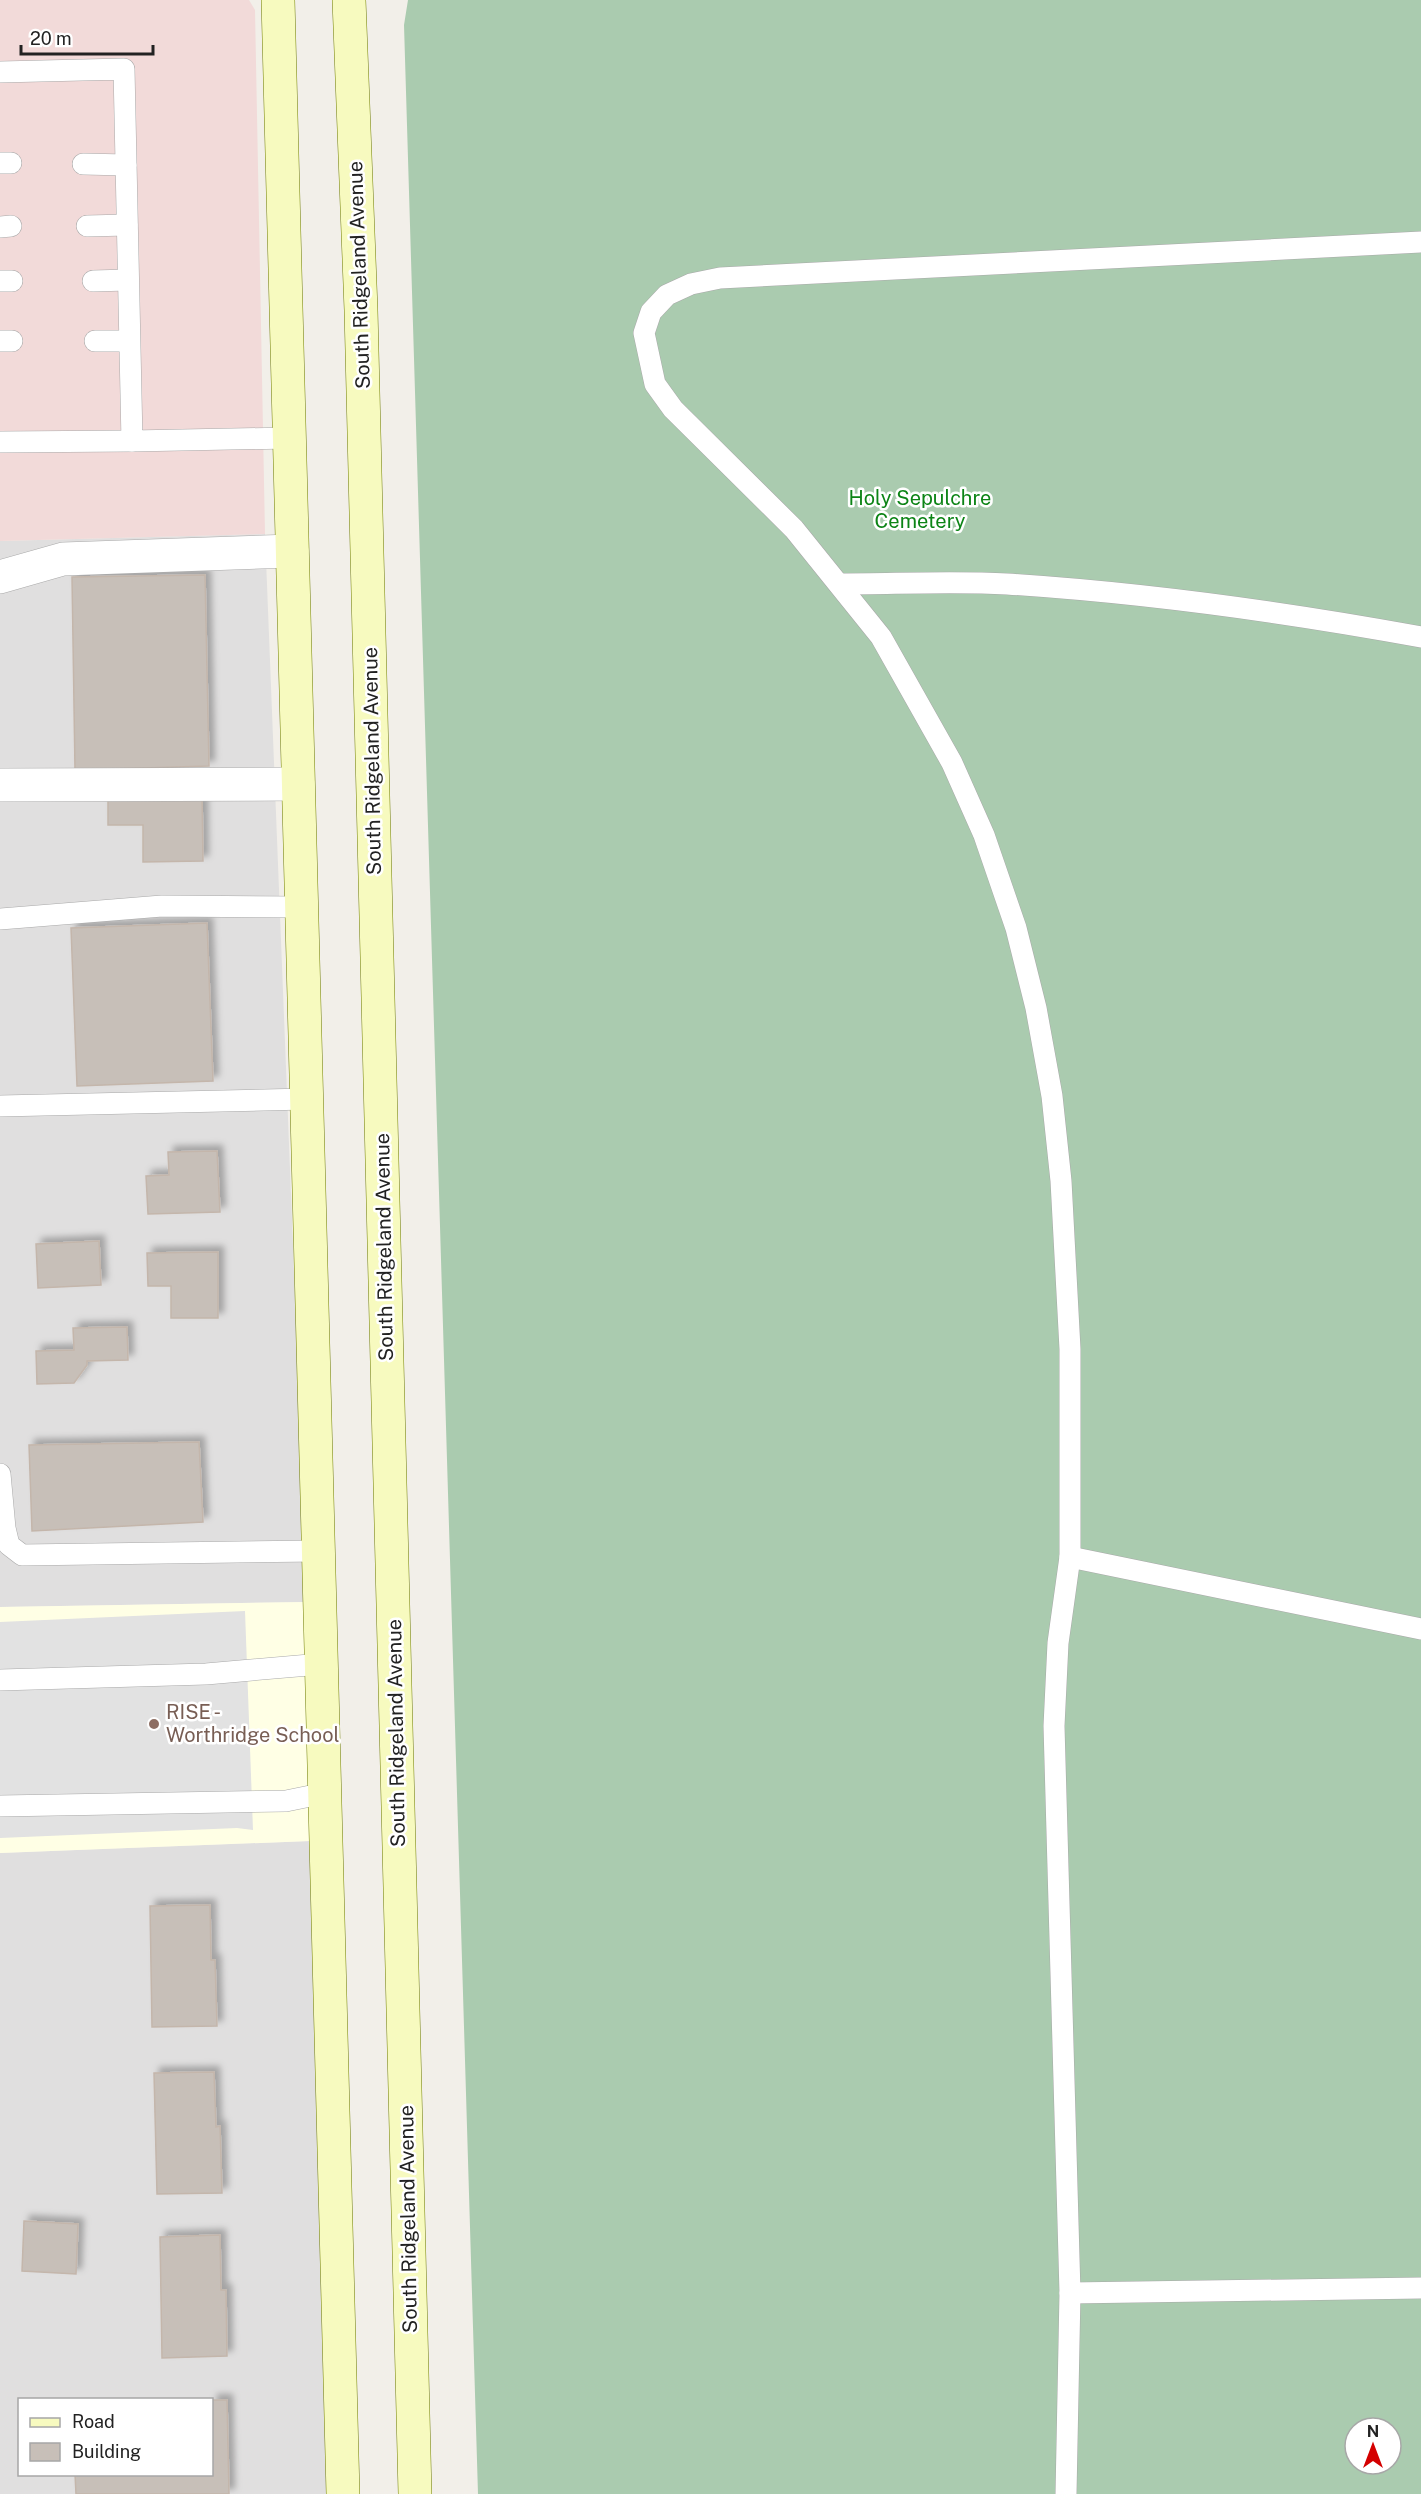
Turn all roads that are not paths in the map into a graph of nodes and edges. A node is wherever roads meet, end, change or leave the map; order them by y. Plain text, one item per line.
1 (278, 0) edge
2 (349, 0) edge
3 (0, 72) edge
4 (83, 164) dead end
5 (126, 165) junction
6 (127, 225) junction
7 (87, 226) dead end
8 (1421, 242) edge
9 (128, 280) junction
10 (93, 281) dead end
11 (95, 341) dead end
12 (129, 341) junction
13 (288, 438) junction
14 (132, 441) junction
15 (0, 442) edge
16 (292, 550) junction
17 (0, 577) edge
18 (840, 584) junction
19 (1421, 637) edge
20 (298, 784) junction
21 (0, 785) edge
22 (301, 907) junction
23 (0, 919) edge
24 (306, 1099) junction
25 (0, 1106) edge
26 (0, 1474) edge
27 (318, 1551) junction
28 (1070, 1557) junction
29 (1421, 1629) edge
30 (321, 1664) junction
31 (0, 1680) edge
32 (325, 1793) junction
33 (0, 1806) edge
34 (1421, 2288) edge
35 (1070, 2293) junction
36 (344, 2494) edge
37 (415, 2494) edge
38 (1066, 2494) edge

1 - 13 main road
2 - 37 main road, South Ridgeland Avenue
3 - 5 lane
4 - 5 lane
5 - 6 lane
6 - 7 lane
6 - 9 lane
8 - 18 lane
9 - 10 lane
9 - 12 lane
11 - 12 lane
12 - 14 lane
13 - 14 lane
13 - 16 main road
14 - 15 lane
16 - 17 street
16 - 20 main road
18 - 19 lane
18 - 28 lane
20 - 21 street
20 - 22 main road
22 - 23 lane
22 - 24 main road
24 - 25 lane
24 - 27 main road
26 - 27 lane
27 - 30 main road
28 - 29 lane
28 - 35 lane
30 - 31 lane
30 - 32 main road
32 - 33 lane
32 - 36 main road
34 - 35 lane
35 - 38 lane

